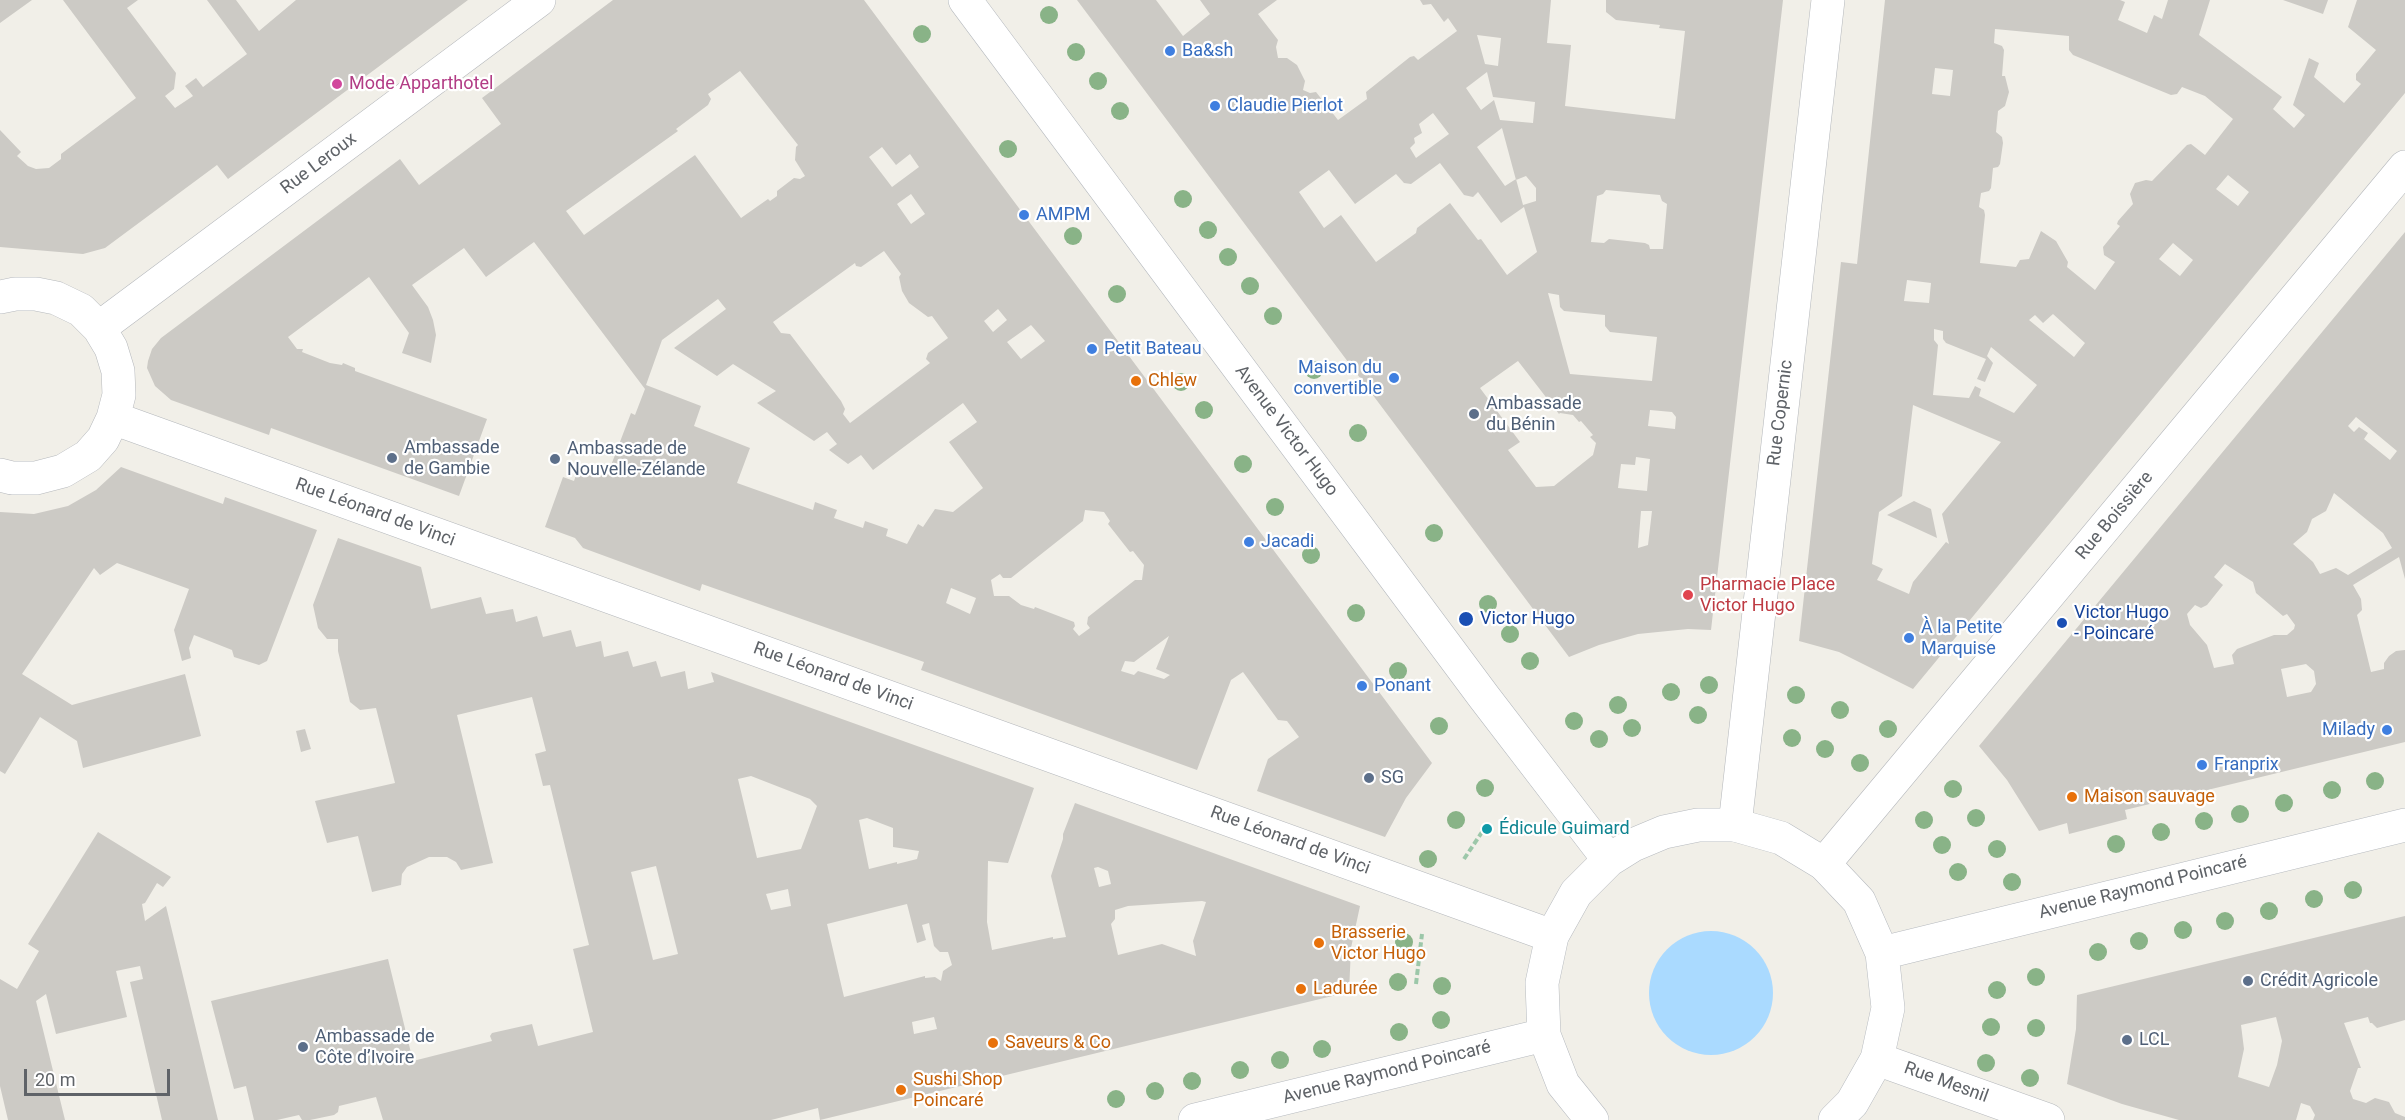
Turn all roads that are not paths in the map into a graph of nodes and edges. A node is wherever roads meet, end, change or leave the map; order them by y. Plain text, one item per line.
1 (539, 0) edge
2 (965, 0) edge
3 (1828, 0) edge
4 (2405, 167) edge
5 (0, 297) edge
6 (99, 328) junction
7 (113, 418) junction
8 (0, 475) edge
9 (1735, 825) junction
10 (2405, 825) edge
11 (1609, 860) junction
12 (1824, 864) junction
13 (1552, 936) junction
14 (1882, 953) junction
15 (1544, 1035) junction
16 (1877, 1059) junction
17 (1589, 1119) edge
18 (1195, 1120) edge
19 (1836, 1120) edge
20 (2048, 1120) edge

1 - 6 street, Rue Leroux
2 - 11 street, Avenue Victor Hugo
3 - 9 street, Rue Copernic
4 - 12 street, Rue Boissière
5 - 6 street
6 - 7 street
7 - 8 street
7 - 13 street, Rue Léonard de Vinci
9 - 11 street
9 - 12 street
10 - 14 street, Avenue Raymond Poincaré
11 - 13 street
12 - 14 street
13 - 15 street
14 - 16 street
15 - 17 street
15 - 18 street, Avenue Raymond Poincaré
16 - 19 street
16 - 20 street, Rue Mesnil

